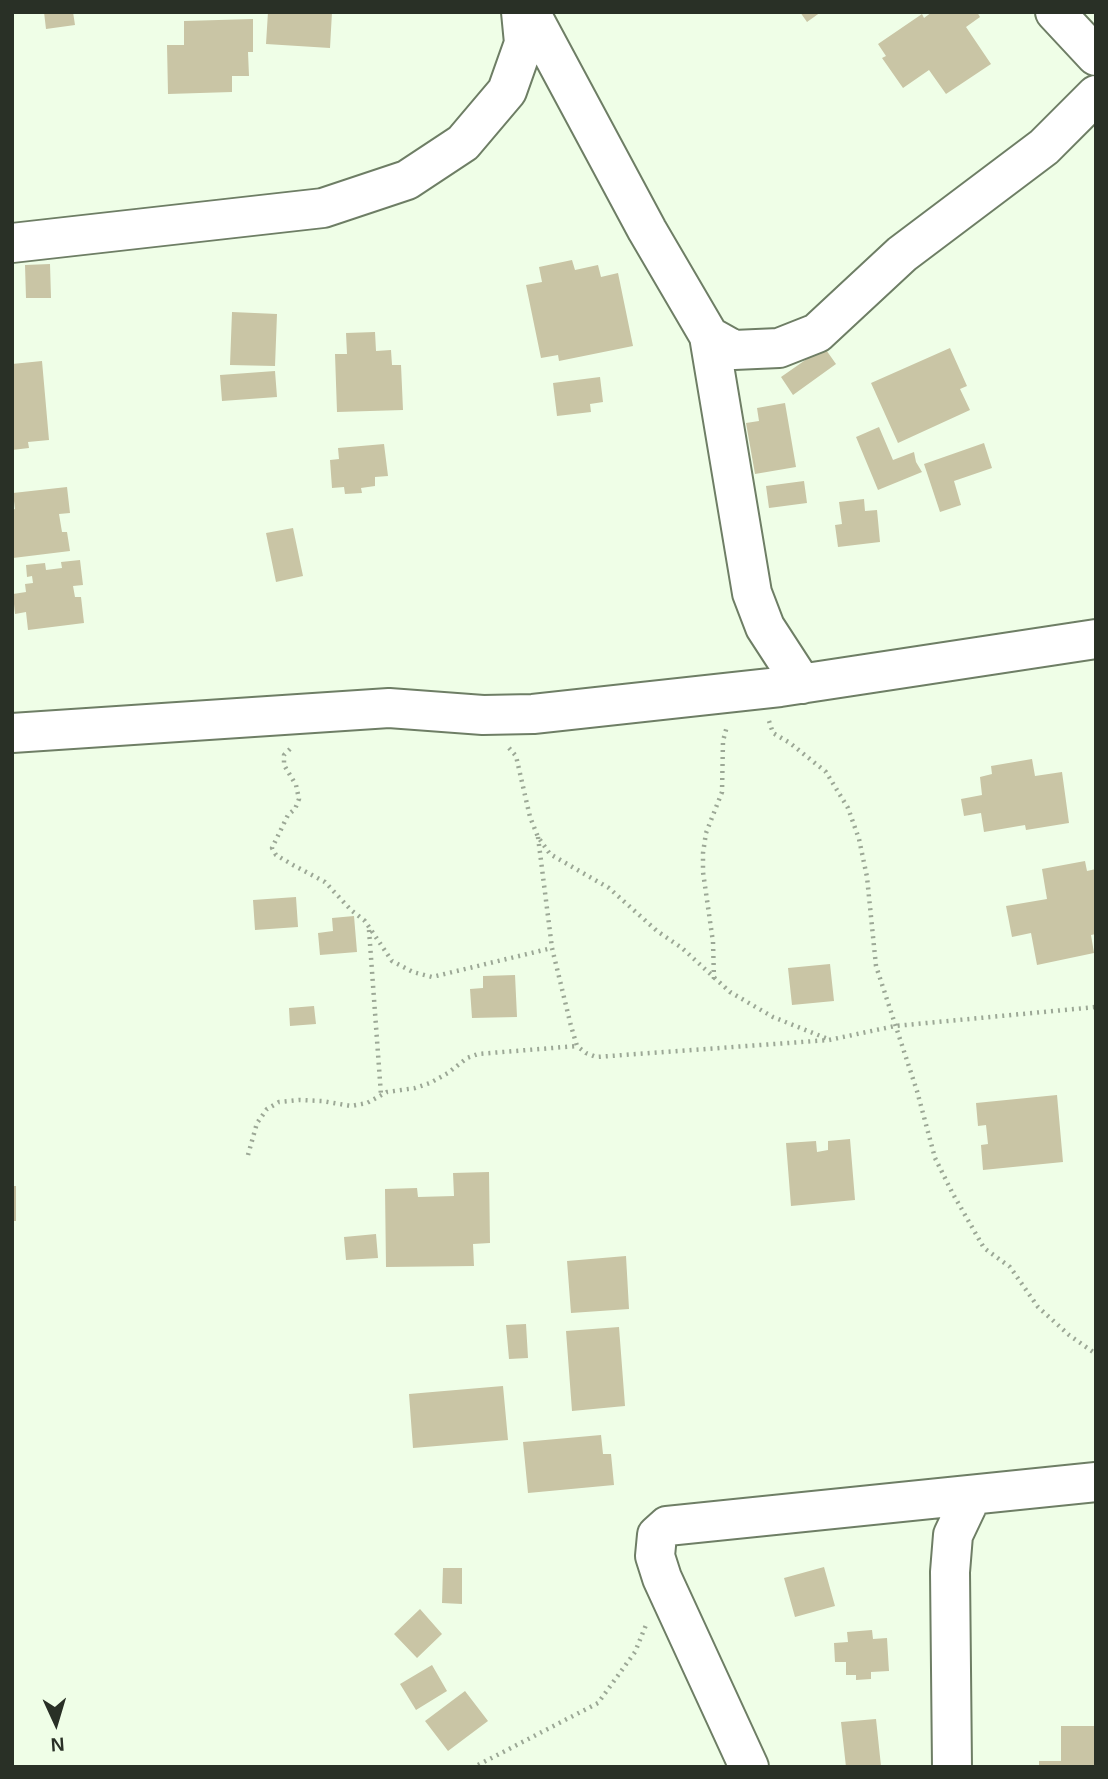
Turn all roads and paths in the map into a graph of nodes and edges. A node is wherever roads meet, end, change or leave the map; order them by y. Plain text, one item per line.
1 (522, 12) edge
2 (530, 12) edge
3 (1055, 12) edge
4 (1096, 56) edge
5 (1096, 95) edge
6 (12, 243) edge
7 (709, 337) junction
8 (765, 627) junction
9 (1096, 639) edge
10 (791, 685) junction
11 (732, 693) junction
12 (318, 713) junction
13 (483, 715) junction
14 (12, 733) edge
15 (538, 837) junction
16 (369, 929) junction
17 (552, 948) junction
18 (714, 979) junction
19 (1096, 1007) edge
20 (895, 1026) junction
21 (829, 1040) junction
22 (577, 1046) junction
23 (381, 1096) junction
24 (248, 1155) dead end
25 (1096, 1354) edge
26 (1096, 1482) edge
27 (972, 1495) junction
28 (662, 1578) junction
29 (478, 1765) dead end
30 (749, 1767) edge
31 (953, 1767) edge

1 - 6 street
2 - 7 street
3 - 4 street
5 - 7 street
7 - 8 street
8 - 10 street
8 - 11 street
9 - 10 street
10 - 11 street
10 - 20 path
11 - 13 street
11 - 18 path
12 - 13 street
12 - 14 street
12 - 16 path
13 - 15 path
15 - 17 path
15 - 18 path
16 - 17 path
16 - 23 path
17 - 22 path
18 - 21 path
19 - 20 path
20 - 21 path
20 - 25 path
21 - 22 path
22 - 23 path
23 - 24 path
26 - 27 street
27 - 28 street
27 - 31 street
28 - 29 path
28 - 30 street

